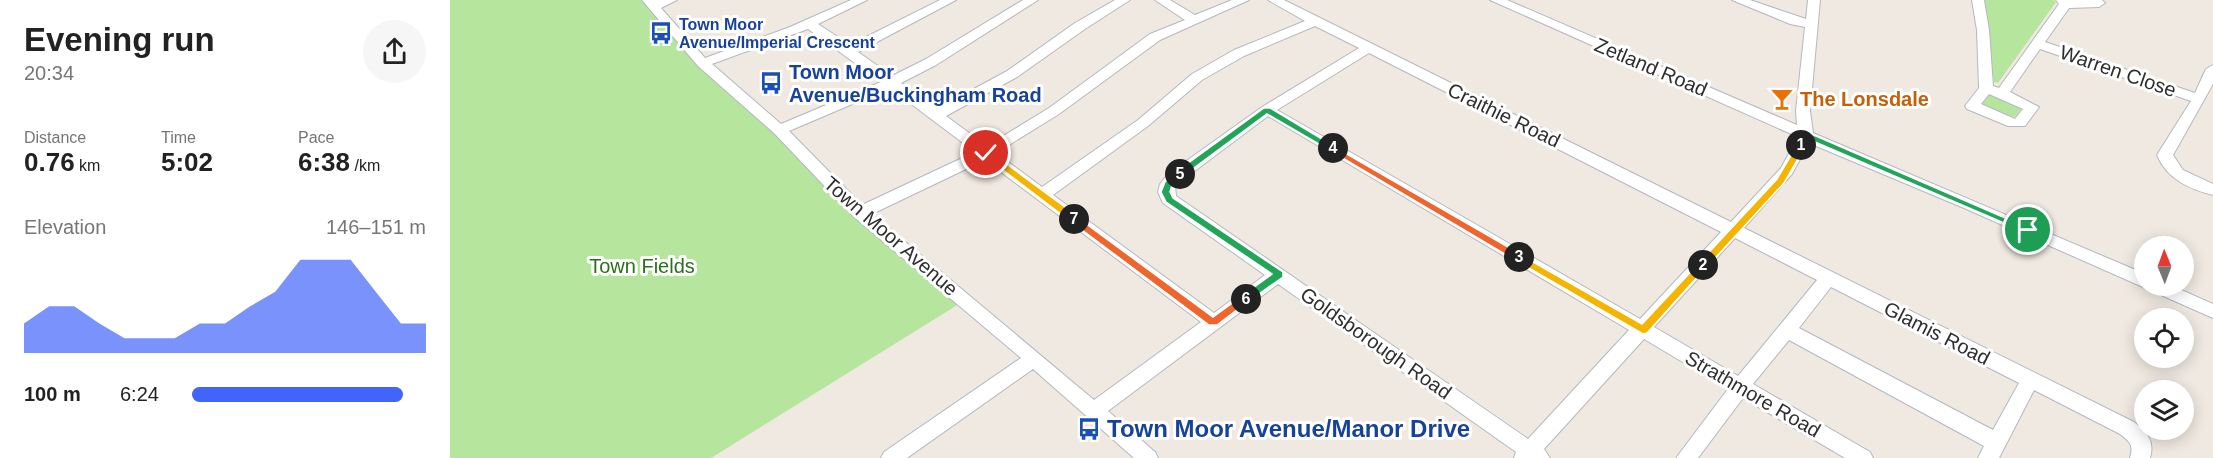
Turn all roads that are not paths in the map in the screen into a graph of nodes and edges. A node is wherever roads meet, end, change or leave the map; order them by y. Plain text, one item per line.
1 (671, 0) edge
2 (861, 0) edge
3 (950, 0) edge
4 (1032, 0) edge
5 (1124, 0) edge
6 (1161, 0) edge
7 (1243, 0) edge
8 (1274, 0) edge
9 (1496, 0) edge
10 (1738, 0) edge
11 (1814, 0) edge
12 (1978, 0) edge
13 (2063, 2) edge
14 (651, 3) edge
15 (2099, 3) dead end
16 (1194, 20) junction
17 (1315, 21) junction
18 (809, 24) junction
19 (1810, 24) junction
20 (2037, 44) junction
21 (1368, 48) junction
22 (849, 51) junction
23 (704, 63) junction
24 (2213, 69) edge
25 (890, 83) junction
26 (1986, 88) junction
27 (2002, 94) junction
28 (2199, 99) junction
29 (1267, 110) junction
30 (935, 116) junction
31 (779, 130) junction
32 (1806, 135) junction
33 (986, 153) junction
34 (2213, 190) edge
35 (1042, 195) junction
36 (861, 213) junction
37 (1734, 231) junction
38 (1279, 274) junction
39 (2134, 276) edge
40 (1830, 278) junction
41 (2179, 296) edge
42 (2213, 311) edge
43 (1213, 322) junction
44 (1643, 330) junction
45 (1787, 330) junction
46 (1034, 359) junction
47 (2030, 380) junction
48 (1741, 386) junction
49 (1094, 411) junction
50 (2139, 448) edge
51 (1992, 450) edge
52 (1531, 456) edge
53 (1692, 456) edge
54 (891, 458) edge
55 (1148, 458) edge
56 (1863, 458) edge

1 - 14 street
2 - 18 street
3 - 22 street
4 - 25 street
5 - 30 street
6 - 16 street
7 - 16 street
8 - 17 street, Craithie Road
9 - 32 street, Zetland Road
10 - 19 street
11 - 19 street
12 - 26 street
13 - 15 street, Warren Close
13 - 20 street, Warren Close
14 - 23 street, Town Moor Avenue
16 - 33 street
17 - 21 street, Craithie Road
17 - 35 street
18 - 22 street
18 - 23 street
19 - 32 street
20 - 27 street, Warren Close
20 - 28 street, Warren Close
21 - 29 street
21 - 37 street, Craithie Road
22 - 25 street
23 - 31 street, Town Moor Avenue
24 - 28 street
25 - 30 street
25 - 31 street
26 - 27 street
26 - 27 street
28 - 34 street
29 - 38 street, Goldsborough Road
29 - 44 street, Strathmore Road
30 - 33 street
31 - 36 street, Town Moor Avenue
32 - 37 street
32 - 39 street, Zetland Road
33 - 35 street
33 - 36 street
35 - 43 street
36 - 46 street, Town Moor Avenue
37 - 40 street, Glamis Road
37 - 44 street
38 - 43 street
38 - 52 street, Goldsborough Road
40 - 45 street
40 - 47 street, Glamis Road
41 - 42 street
43 - 49 street
44 - 48 street, Strathmore Road
44 - 52 street
45 - 48 street
45 - 51 street
46 - 49 street, Town Moor Avenue
46 - 54 street
47 - 50 street, Glamis Road
47 - 51 street
48 - 53 street
48 - 56 street, Strathmore Road
49 - 55 street, Town Moor Avenue

